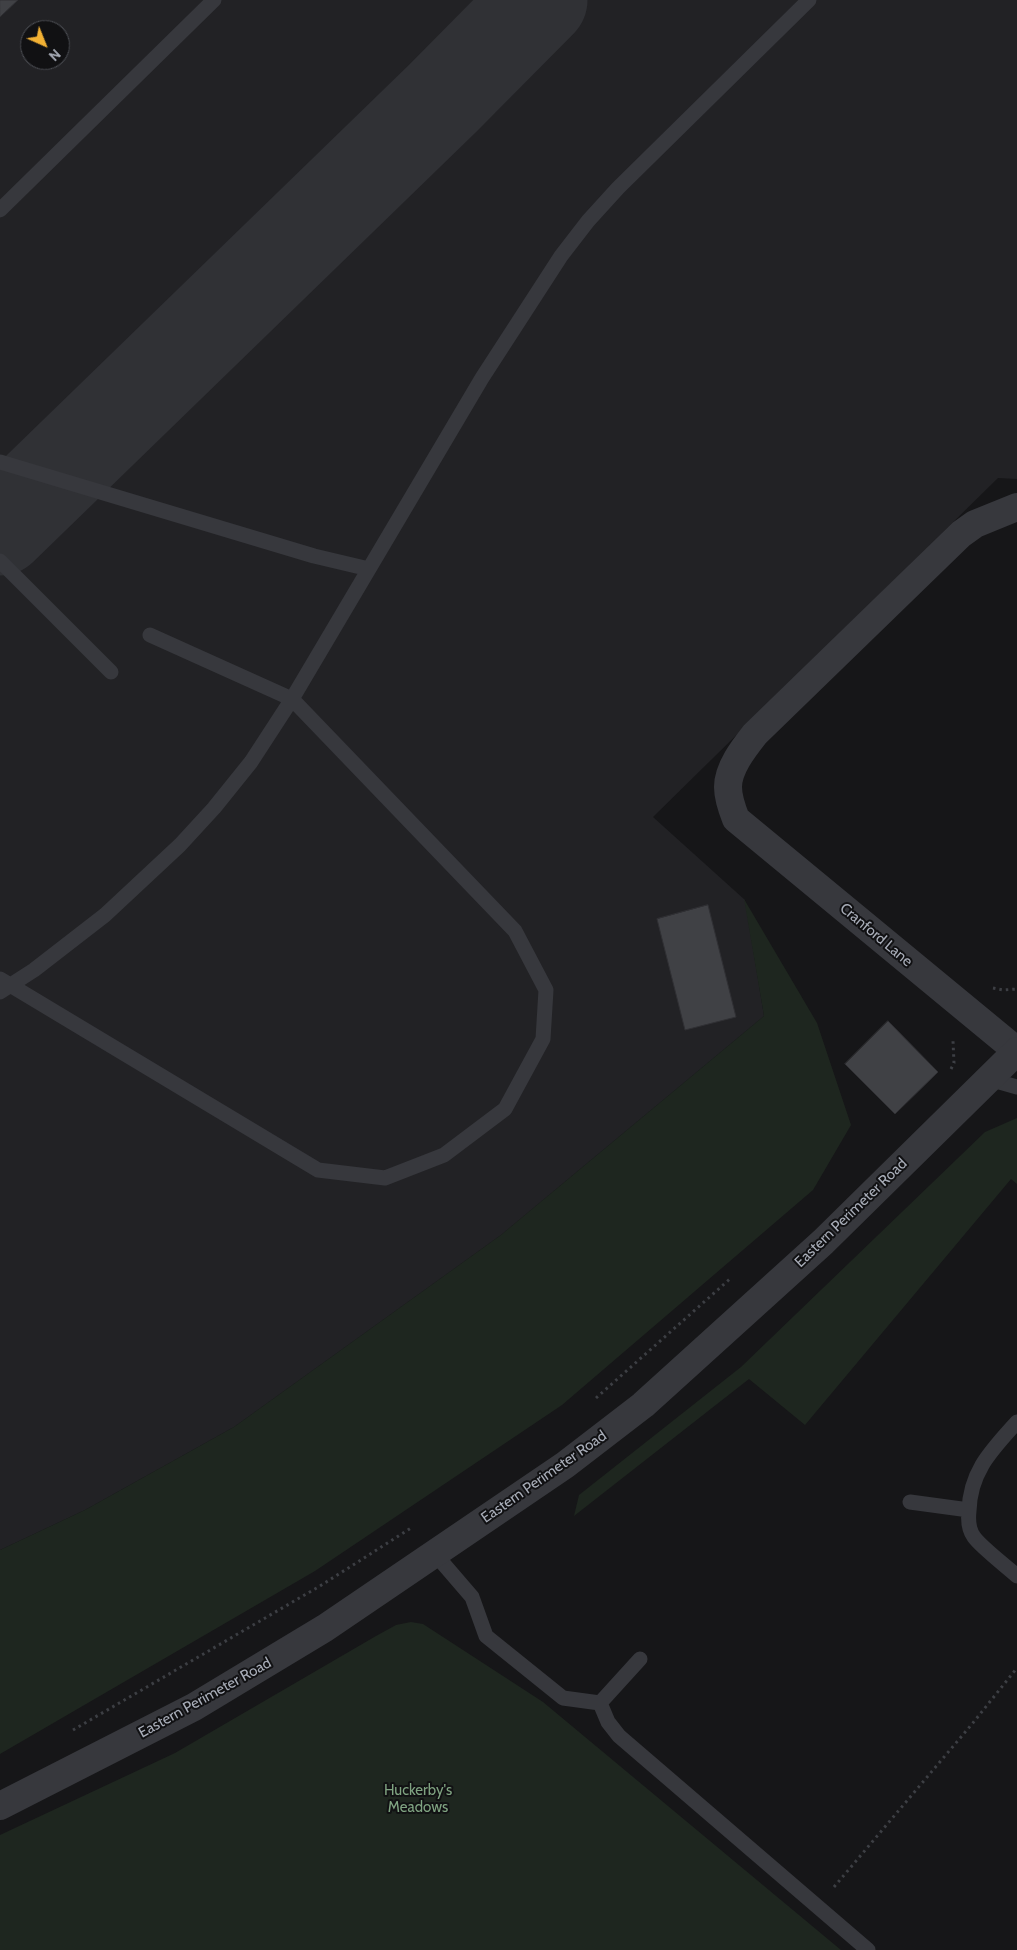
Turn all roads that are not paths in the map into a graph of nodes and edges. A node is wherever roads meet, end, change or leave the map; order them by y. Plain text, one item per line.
1 (214, 0) edge
2 (809, 0) edge
3 (0, 210) edge
4 (0, 462) edge
5 (1017, 507) edge
6 (0, 561) edge
7 (369, 569) junction
8 (150, 635) dead end
9 (111, 672) dead end
10 (292, 699) junction
11 (4, 986) edge
12 (1017, 1051) edge
13 (989, 1079) junction
14 (1017, 1088) edge
15 (1017, 1422) edge
16 (910, 1502) dead end
17 (969, 1510) junction
18 (434, 1554) junction
19 (1017, 1576) edge
20 (640, 1659) dead end
21 (600, 1703) junction
22 (0, 1806) edge
23 (868, 1950) edge

1 - 3 lane
2 - 7 lane
4 - 7 lane
5 - 12 street, Cranford Lane
6 - 9 lane
7 - 10 lane
8 - 10 lane
10 - 11 lane
10 - 11 lane
12 - 13 street, Eastern Perimeter Road
13 - 14 lane
13 - 18 street, Eastern Perimeter Road
15 - 17 lane
16 - 17 lane
17 - 19 lane
18 - 21 lane
18 - 22 street, Eastern Perimeter Road
20 - 21 lane
21 - 23 lane

